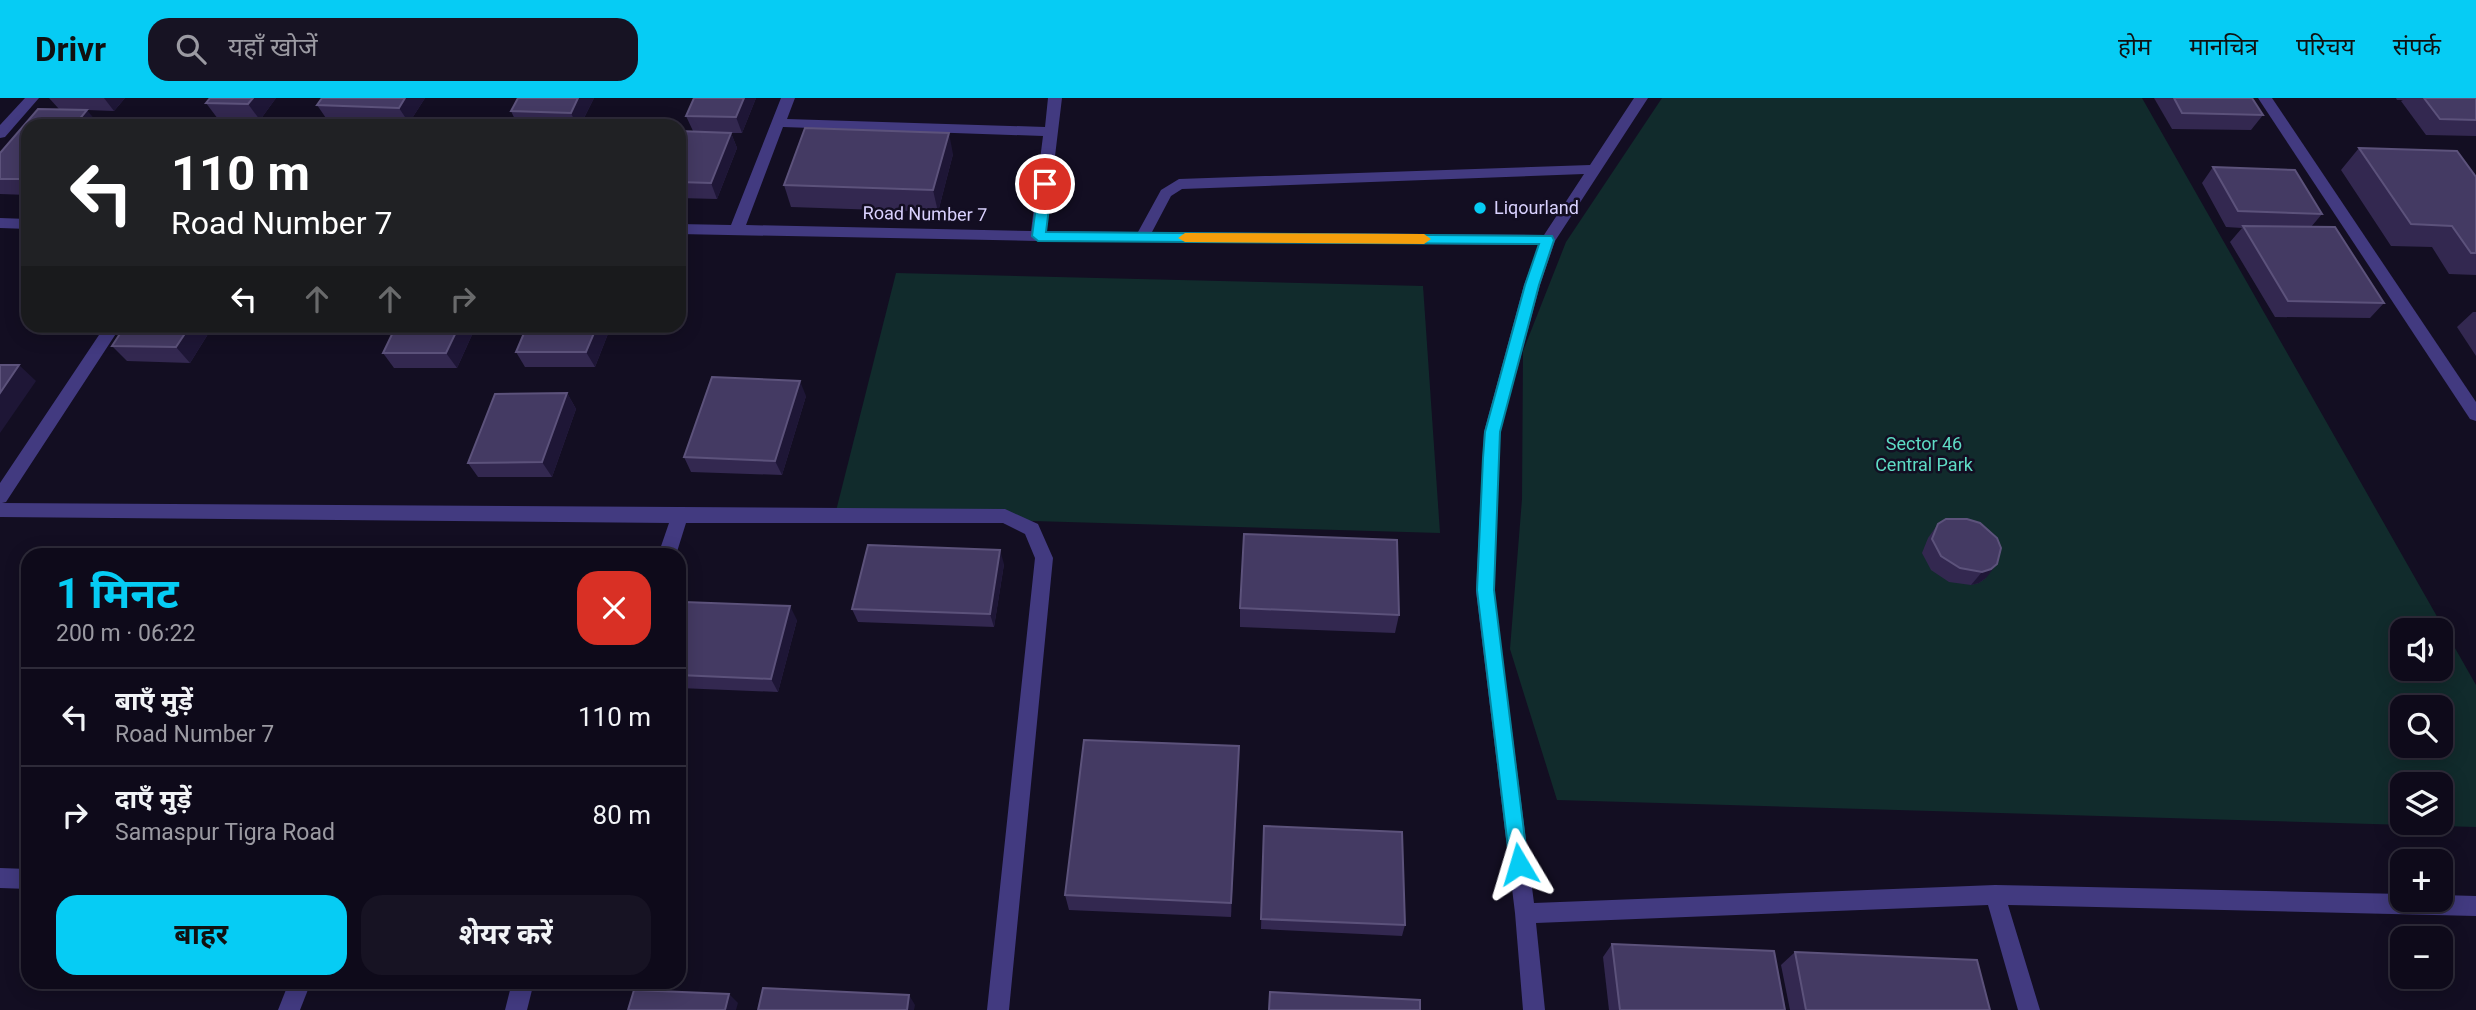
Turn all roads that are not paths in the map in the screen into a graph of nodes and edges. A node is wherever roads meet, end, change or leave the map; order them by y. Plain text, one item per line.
1 (32, 98) edge
2 (788, 98) edge
3 (1055, 98) edge
4 (1641, 98) edge
5 (2265, 98) edge
6 (780, 122) junction
7 (1052, 132) junction
8 (0, 134) edge
9 (1593, 169) junction
10 (0, 223) edge
11 (21, 224) edge
12 (686, 229) edge
13 (737, 229) junction
14 (1038, 236) junction
15 (1142, 237) junction
16 (1548, 240) junction
17 (108, 333) edge
18 (2476, 415) edge
19 (0, 497) edge
20 (0, 510) edge
21 (680, 516) junction
22 (669, 548) edge
23 (0, 878) edge
24 (21, 879) edge
25 (1994, 895) junction
26 (2476, 906) edge
27 (1525, 913) junction
28 (297, 989) edge
29 (521, 989) edge
30 (289, 1010) edge
31 (516, 1010) edge
32 (998, 1010) edge
33 (1534, 1010) edge
34 (2029, 1010) edge

1 - 8 street
2 - 6 street
3 - 7 street
4 - 9 street
5 - 18 street
6 - 7 street
6 - 13 street
7 - 14 street
9 - 15 street
9 - 16 street
10 - 11 street
12 - 13 street, Road Number 7
13 - 14 street, Road Number 7
14 - 15 street, Road Number 7
15 - 16 street, Road Number 7
16 - 27 street
17 - 19 street
20 - 21 street
21 - 22 street
21 - 32 street
23 - 24 street
25 - 26 street
25 - 27 street
25 - 34 street
27 - 33 street
28 - 30 street
29 - 31 street

